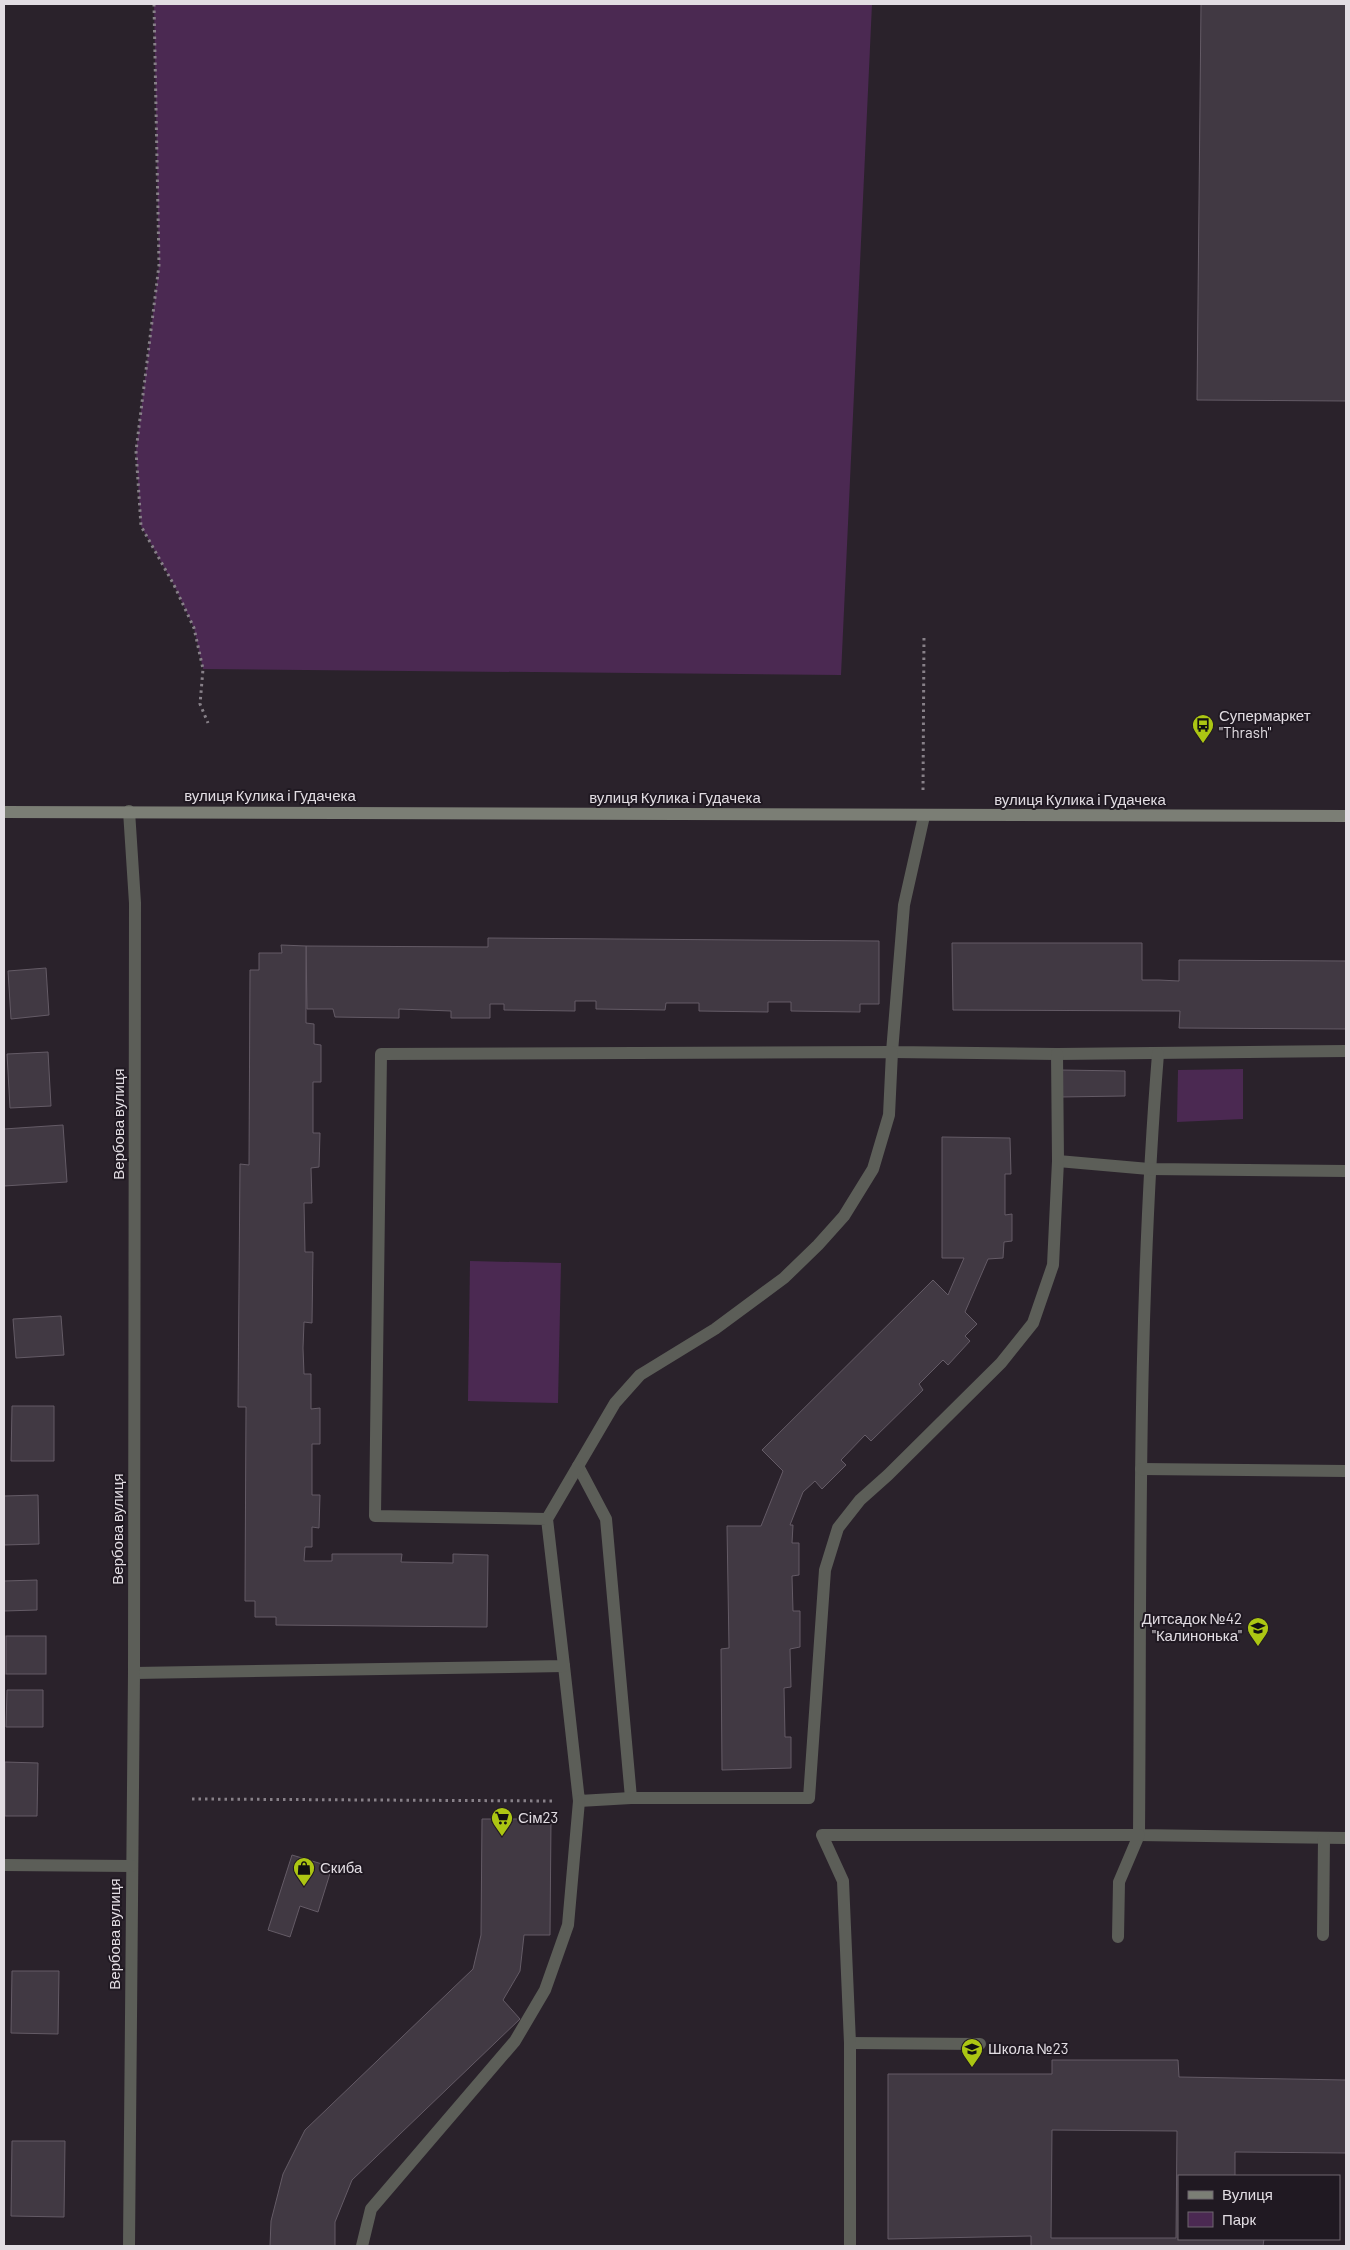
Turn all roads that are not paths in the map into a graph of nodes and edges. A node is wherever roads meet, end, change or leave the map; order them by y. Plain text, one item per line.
1 (129, 811) junction
2 (4, 812) edge
3 (924, 816) junction
4 (1346, 816) edge
5 (1346, 1051) edge
6 (892, 1052) junction
7 (1056, 1054) junction
8 (1158, 1054) junction
9 (1058, 1161) junction
10 (1149, 1169) junction
11 (1346, 1172) edge
12 (578, 1466) junction
13 (1141, 1469) junction
14 (1346, 1471) edge
15 (547, 1520) junction
16 (564, 1666) junction
17 (134, 1673) junction
18 (631, 1798) junction
19 (579, 1801) junction
20 (1139, 1835) junction
21 (1324, 1838) junction
22 (1346, 1838) edge
23 (4, 1865) edge
24 (132, 1866) junction
25 (1323, 1935) dead end
26 (1118, 1937) dead end
27 (850, 2043) junction
28 (980, 2044) dead end
29 (129, 2246) edge
30 (362, 2246) edge
31 (850, 2246) edge

1 - 2 main road, вулиця Кулика і Гудачека
1 - 3 main road, вулиця Кулика і Гудачека
1 - 17 street, Вербова вулиця
3 - 4 main road, вулиця Кулика і Гудачека
3 - 6 street
5 - 8 street
6 - 7 street
6 - 12 street
6 - 15 street
7 - 8 street
7 - 9 street
8 - 10 street
9 - 10 street
9 - 18 street
10 - 11 street
10 - 13 street
12 - 15 street
12 - 18 street
13 - 14 street
13 - 20 street
15 - 16 street
16 - 17 street
16 - 19 street
17 - 24 street, Вербова вулиця
18 - 19 street
19 - 30 street
20 - 21 street
20 - 26 street
20 - 27 street
21 - 22 street
21 - 25 street
23 - 24 street
24 - 29 street, Вербова вулиця
27 - 28 street
27 - 31 street

